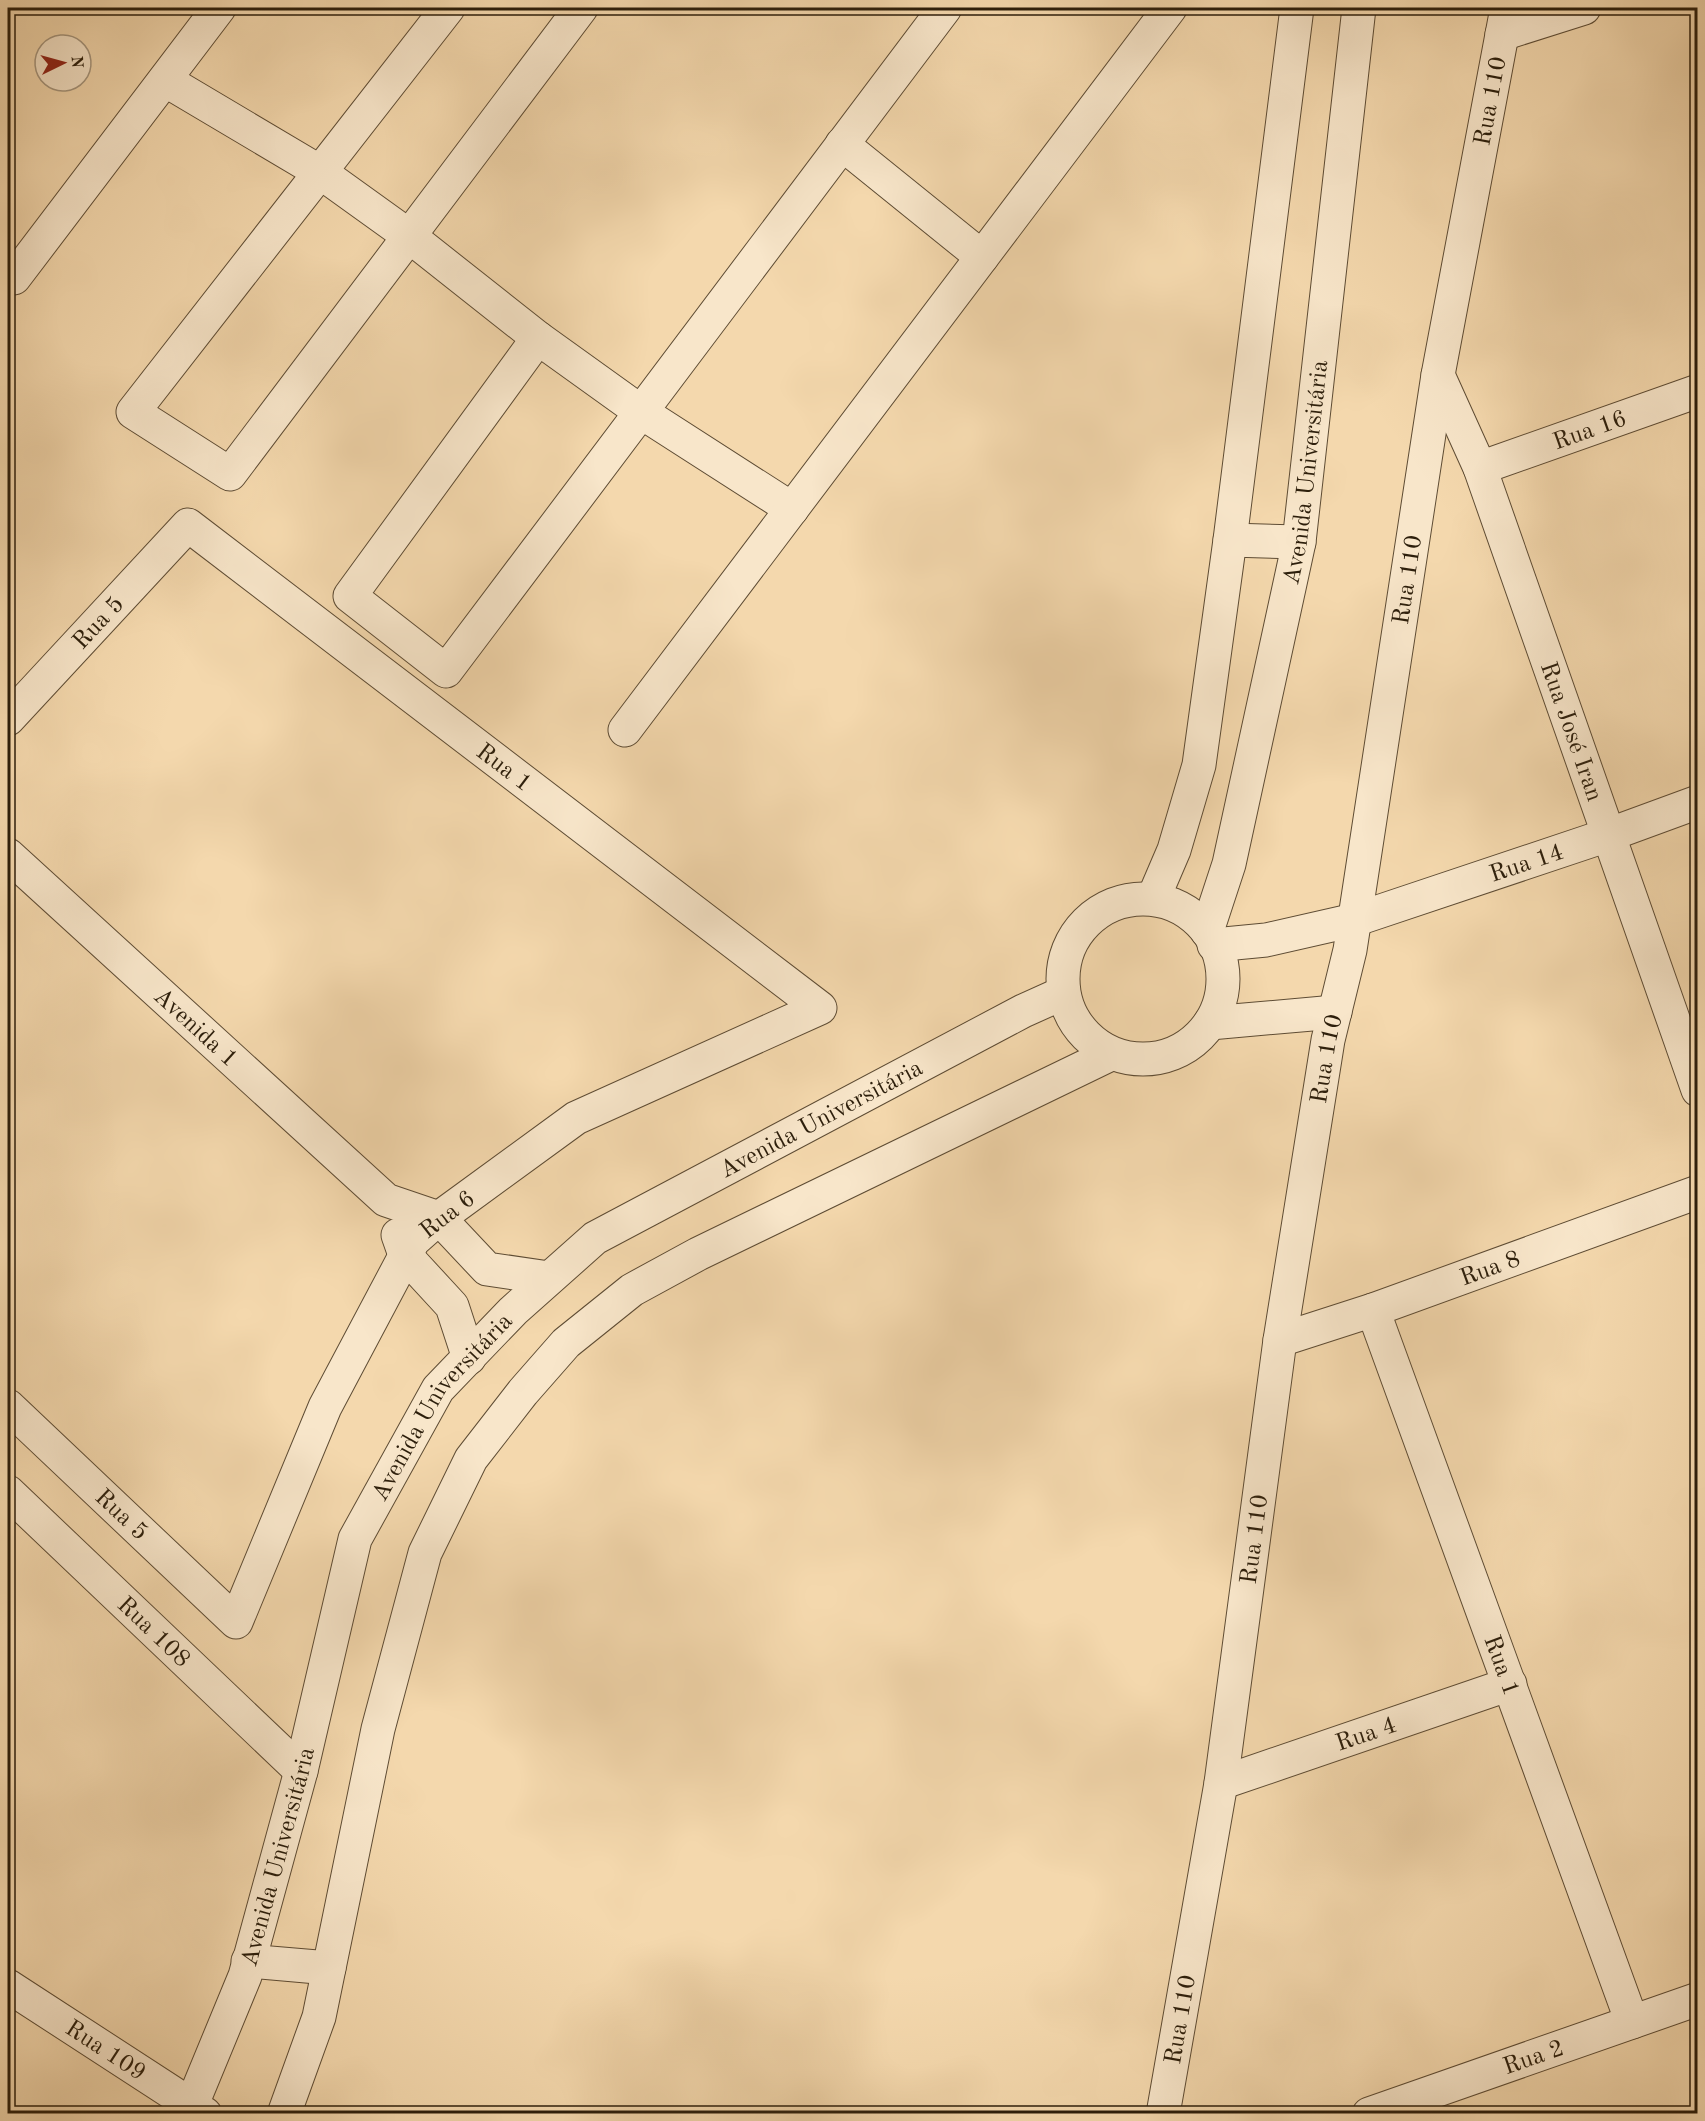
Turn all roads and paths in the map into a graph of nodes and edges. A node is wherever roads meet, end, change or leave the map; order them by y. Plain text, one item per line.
1 (219, 8) edge
2 (448, 8) edge
3 (581, 8) edge
4 (945, 8) edge
5 (1170, 8) edge
6 (1297, 8) edge
7 (1359, 8) edge
8 (1584, 8) edge
9 (1504, 21) edge
10 (165, 80) junction
11 (842, 144) junction
12 (320, 172) junction
13 (409, 236) junction
14 (982, 257) junction
15 (14, 278) dead end
16 (538, 338) junction
17 (1438, 375) junction
18 (1698, 391) edge
19 (641, 412) junction
20 (1480, 468) junction
21 (792, 509) junction
22 (188, 525) joint
23 (1230, 540) junction
24 (1299, 542) junction
25 (8, 719) edge
26 (625, 730) dead end
27 (1698, 802) edge
28 (1608, 835) junction
29 (8, 855) edge
30 (1154, 899) junction
31 (1354, 920) junction
32 (1210, 938) junction
33 (1063, 993) junction
34 (820, 1008) joint
35 (1335, 1012) junction
36 (1210, 1023) junction
37 (1111, 1054) junction
38 (1698, 1090) edge
39 (1698, 1192) edge
40 (386, 1200) junction
41 (439, 1218) junction
42 (405, 1255) junction
43 (549, 1278) junction
44 (1373, 1310) junction
45 (1280, 1340) junction
46 (469, 1358) junction
47 (8, 1407) edge
48 (8, 1492) edge
49 (236, 1622) joint
50 (1510, 1684) junction
51 (301, 1771) junction
52 (1221, 1783) junction
53 (248, 1961) junction
54 (329, 1968) junction
55 (8, 1986) edge
56 (1698, 1999) edge
57 (1632, 2022) junction
58 (194, 2110) edge
59 (284, 2114) edge
60 (1163, 2114) edge
61 (1369, 2114) edge

1 - 10 street
2 - 12 street
3 - 13 street
4 - 11 street
5 - 14 street
6 - 23 street
7 - 24 street, Avenida Universitária
8 - 9 street
9 - 17 street, Rua 110
10 - 12 street
10 - 15 street
11 - 14 street
11 - 19 street
12 - 13 street
12 - 13 street
13 - 16 street
14 - 21 street
16 - 19 street
16 - 19 street
17 - 20 street, Rua José Iran
17 - 31 street, Rua 110
18 - 20 street, Rua 16
19 - 21 street
20 - 28 street, Rua José Iran
21 - 26 street
22 - 25 street, Rua 5
22 - 34 street, Rua 1
23 - 24 street
23 - 30 street
24 - 32 street, Avenida Universitária
27 - 28 street, Rua 14
28 - 31 street, Rua 14
28 - 38 street, Rua José Iran
29 - 40 street, Avenida 1
30 - 32 street
30 - 33 street
31 - 32 street
31 - 35 street, Rua 110
32 - 36 street
33 - 37 street
33 - 43 street, Avenida Universitária
34 - 41 street, Rua 6
35 - 36 street
35 - 45 street, Rua 110
36 - 37 street
37 - 54 street
39 - 44 street, Rua 8
40 - 41 street, Avenida 1
40 - 42 street, Avenida 1
41 - 42 street, Rua 6
41 - 43 street
42 - 46 street
42 - 49 street, Rua 6
43 - 46 street, Avenida Universitária
44 - 45 street, Rua 8
44 - 50 street, Rua 1
45 - 52 street, Rua 110
46 - 51 street, Avenida Universitária
47 - 49 street, Rua 5
48 - 51 street, Rua 108
50 - 52 street, Rua 4
50 - 57 street, Rua 1
51 - 53 street, Avenida Universitária
52 - 60 street, Rua 110
53 - 54 street
53 - 58 street, Avenida Universitária
54 - 59 street
55 - 58 street, Rua 109
56 - 57 street, Rua 2
57 - 61 street, Rua 2

